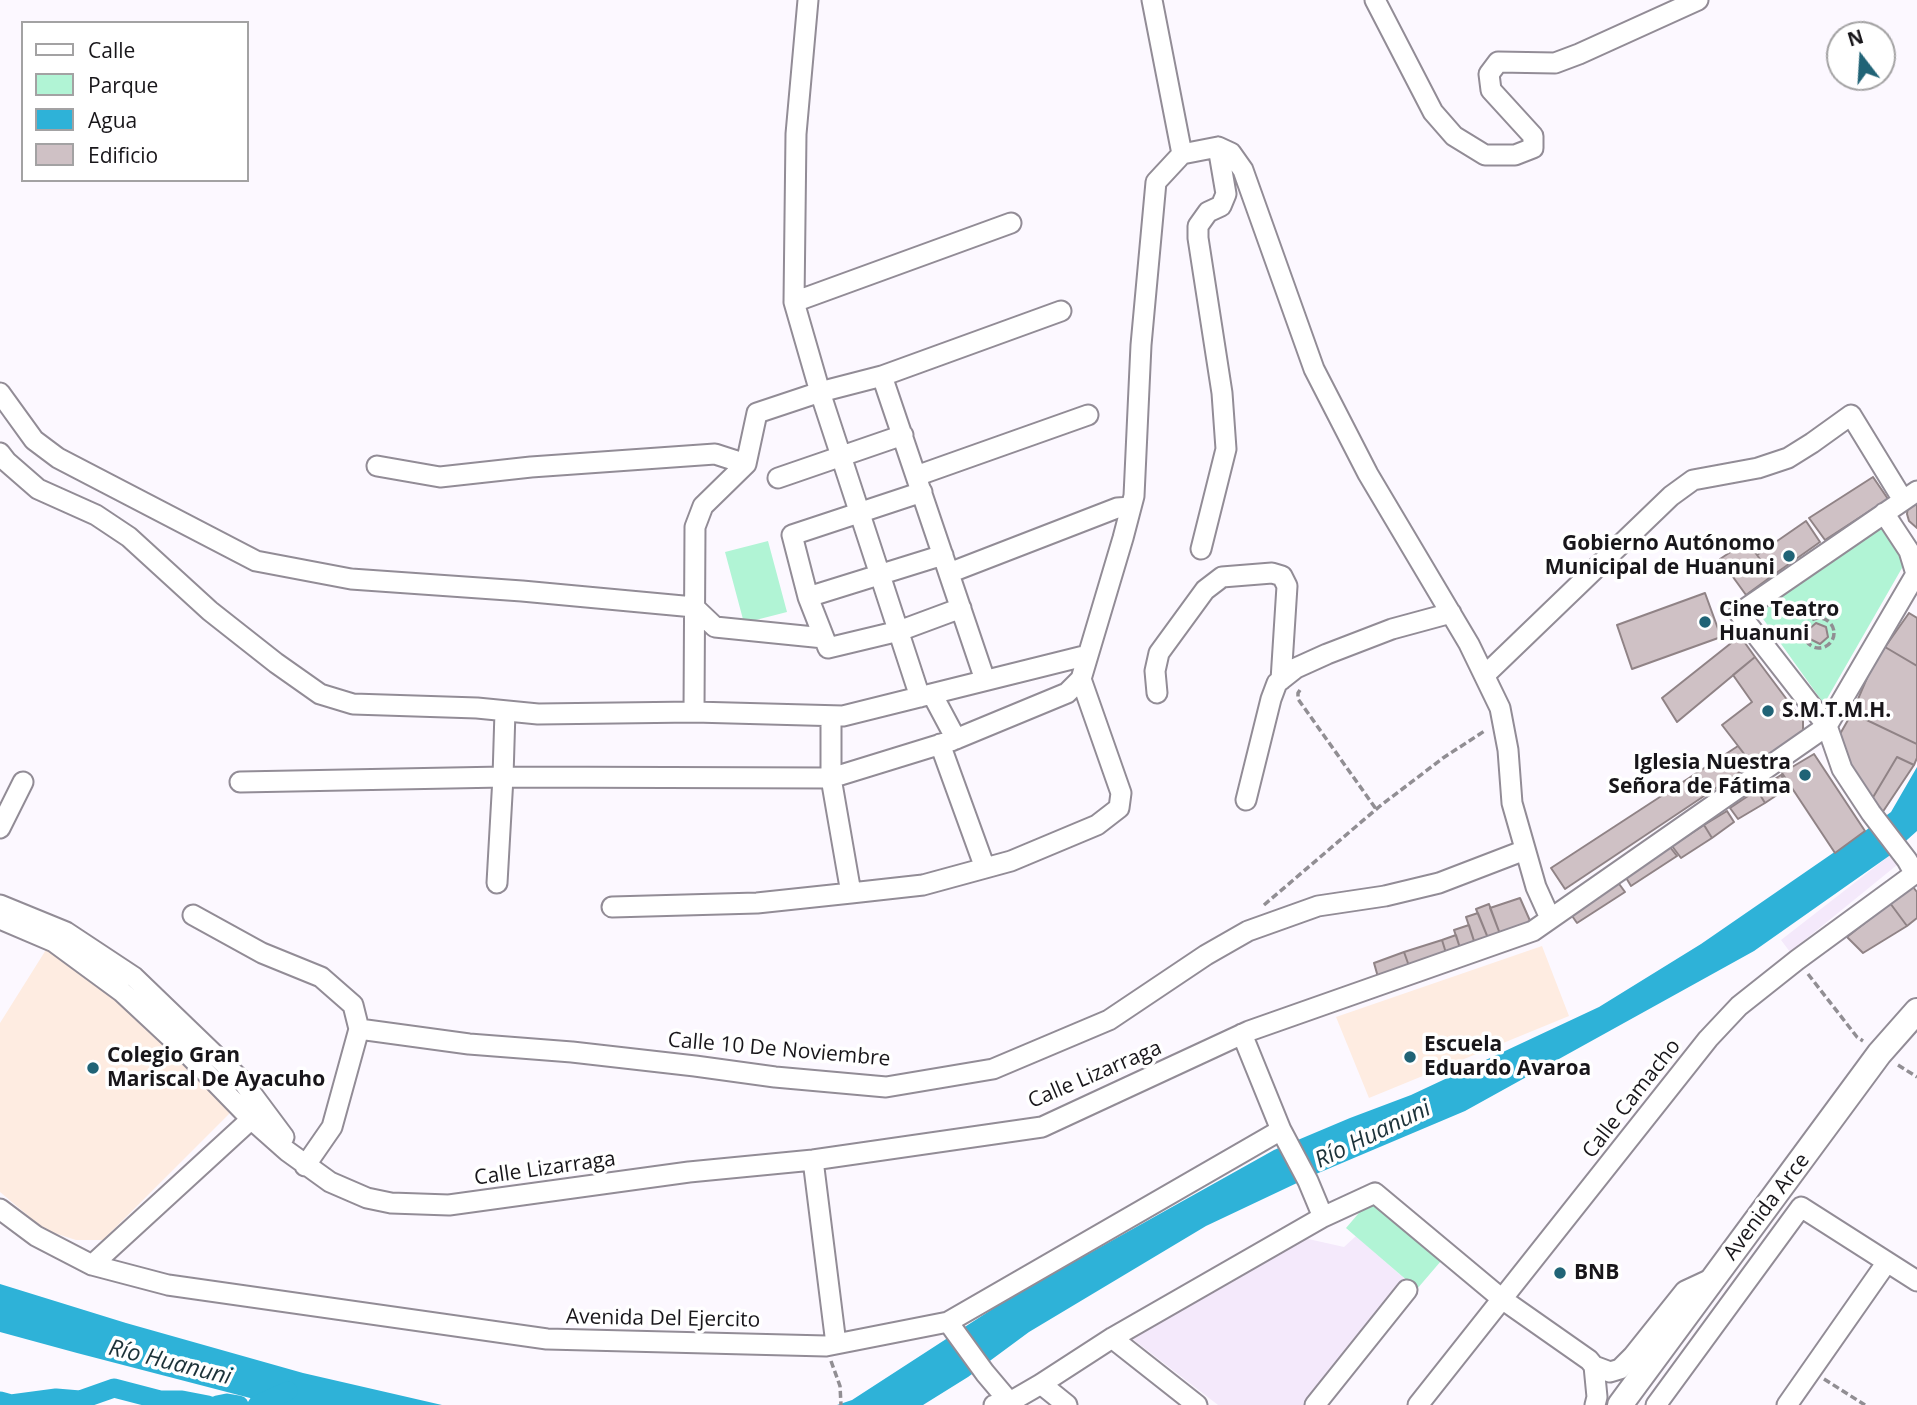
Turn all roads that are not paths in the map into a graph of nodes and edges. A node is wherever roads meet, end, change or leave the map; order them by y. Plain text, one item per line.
1 (808, 0) edge
2 (1152, 0) edge
3 (1375, 0) edge
4 (1698, 0) edge
5 (1218, 147) junction
6 (1182, 154) junction
7 (1011, 223) dead end
8 (794, 302) junction
9 (1061, 311) dead end
10 (883, 376) junction
11 (0, 393) edge
12 (820, 393) junction
13 (1088, 415) dead end
14 (902, 435) junction
15 (0, 453) edge
16 (841, 457) junction
17 (746, 464) junction
18 (377, 466) dead end
19 (778, 478) dead end
20 (919, 484) junction
21 (1910, 496) edge
22 (1131, 507) junction
23 (860, 513) junction
24 (1884, 513) junction
25 (1913, 548) edge
26 (1201, 549) dead end
27 (946, 564) junction
28 (880, 574) junction
29 (1917, 574) edge
30 (808, 597) junction
31 (694, 607) junction
32 (961, 608) junction
33 (1451, 613) junction
34 (899, 631) junction
35 (824, 638) junction
36 (1087, 654) junction
37 (1485, 675) junction
38 (1082, 679) junction
39 (985, 680) junction
40 (1281, 680) junction
41 (1157, 693) dead end
42 (926, 695) junction
43 (505, 710) junction
44 (694, 712) junction
45 (831, 716) junction
46 (1827, 726) junction
47 (948, 742) junction
48 (502, 777) junction
49 (831, 778) junction
50 (23, 782) dead end
51 (240, 782) dead end
52 (1246, 800) dead end
53 (0, 828) edge
54 (1525, 849) junction
55 (1908, 854) edge
56 (985, 868) junction
57 (498, 883) dead end
58 (851, 893) junction
59 (0, 905) edge
60 (612, 906) dead end
61 (193, 915) dead end
62 (1550, 918) junction
63 (0, 919) edge
64 (1910, 1020) edge
65 (359, 1029) junction
66 (1242, 1034) junction
67 (257, 1114) junction
68 (1284, 1135) junction
69 (814, 1160) junction
70 (305, 1166) junction
71 (0, 1209) edge
72 (1322, 1217) junction
73 (1887, 1262) junction
74 (92, 1265) junction
75 (1714, 1277) junction
76 (1917, 1281) edge
77 (1407, 1290) dead end
78 (1502, 1299) junction
79 (951, 1327) junction
80 (1112, 1338) junction
81 (831, 1345) junction
82 (1594, 1366) junction
83 (1041, 1384) junction
84 (1005, 1404) edge
85 (1067, 1405) edge
86 (1197, 1405) edge
87 (1315, 1405) edge
88 (1418, 1405) edge
89 (1595, 1405) edge
90 (1620, 1405) edge
91 (1656, 1405) edge
92 (1787, 1405) edge

1 - 8 street
2 - 6 street
3 - 4 street
5 - 6 street
5 - 26 street
5 - 33 street
6 - 22 street
7 - 8 street
8 - 12 street
9 - 10 street
10 - 12 street
10 - 14 street
11 - 31 street
12 - 16 street
12 - 17 street
13 - 20 street
14 - 16 street
14 - 20 street
15 - 43 street
16 - 19 street
16 - 23 street
17 - 18 street
17 - 31 street
20 - 23 street
20 - 27 street
21 - 24 street
21 - 37 street
22 - 27 street
22 - 36 street
23 - 28 street
23 - 30 street
24 - 25 street
24 - 46 street
25 - 29 street
27 - 28 street
27 - 32 street
28 - 30 street
28 - 34 street
29 - 46 street
30 - 35 street
31 - 35 street
31 - 44 street
32 - 34 street
32 - 39 street
33 - 37 street
33 - 40 street
34 - 35 street
34 - 42 street
36 - 38 street
36 - 39 street
37 - 54 street
38 - 47 street
38 - 56 street
39 - 42 street
40 - 41 street
40 - 52 street
42 - 45 street
42 - 47 street
43 - 44 street
43 - 48 street
44 - 45 street
45 - 49 street
46 - 55 street
46 - 62 street, Calle Lizarraga
47 - 49 street
47 - 56 street
48 - 49 street
48 - 51 street
48 - 57 street
49 - 58 street
50 - 53 street
54 - 62 street
54 - 65 street, Calle 10 De Noviembre
55 - 78 street, Calle Camacho
56 - 58 street
58 - 60 street
59 - 67 street
61 - 65 street
62 - 66 street, Calle Lizarraga
63 - 67 street
64 - 75 main road, Avenida Arce
65 - 70 street
66 - 68 street
66 - 69 street, Calle Lizarraga
67 - 70 street, Calle Lizarraga
67 - 74 street
68 - 72 street
68 - 79 street, Avenida Del Ejercito
69 - 70 street, Calle Lizarraga
69 - 81 street
71 - 74 street, Avenida Del Ejercito
72 - 78 street
72 - 80 street
73 - 76 street
73 - 91 street
73 - 92 street
74 - 81 street, Avenida Del Ejercito
75 - 82 street
75 - 90 main road, Avenida Arce
77 - 87 street
78 - 82 street
78 - 88 street, Calle Camacho
79 - 81 street, Avenida Del Ejercito
79 - 84 street
80 - 83 street
80 - 86 street
82 - 89 street
83 - 84 street
83 - 85 street

